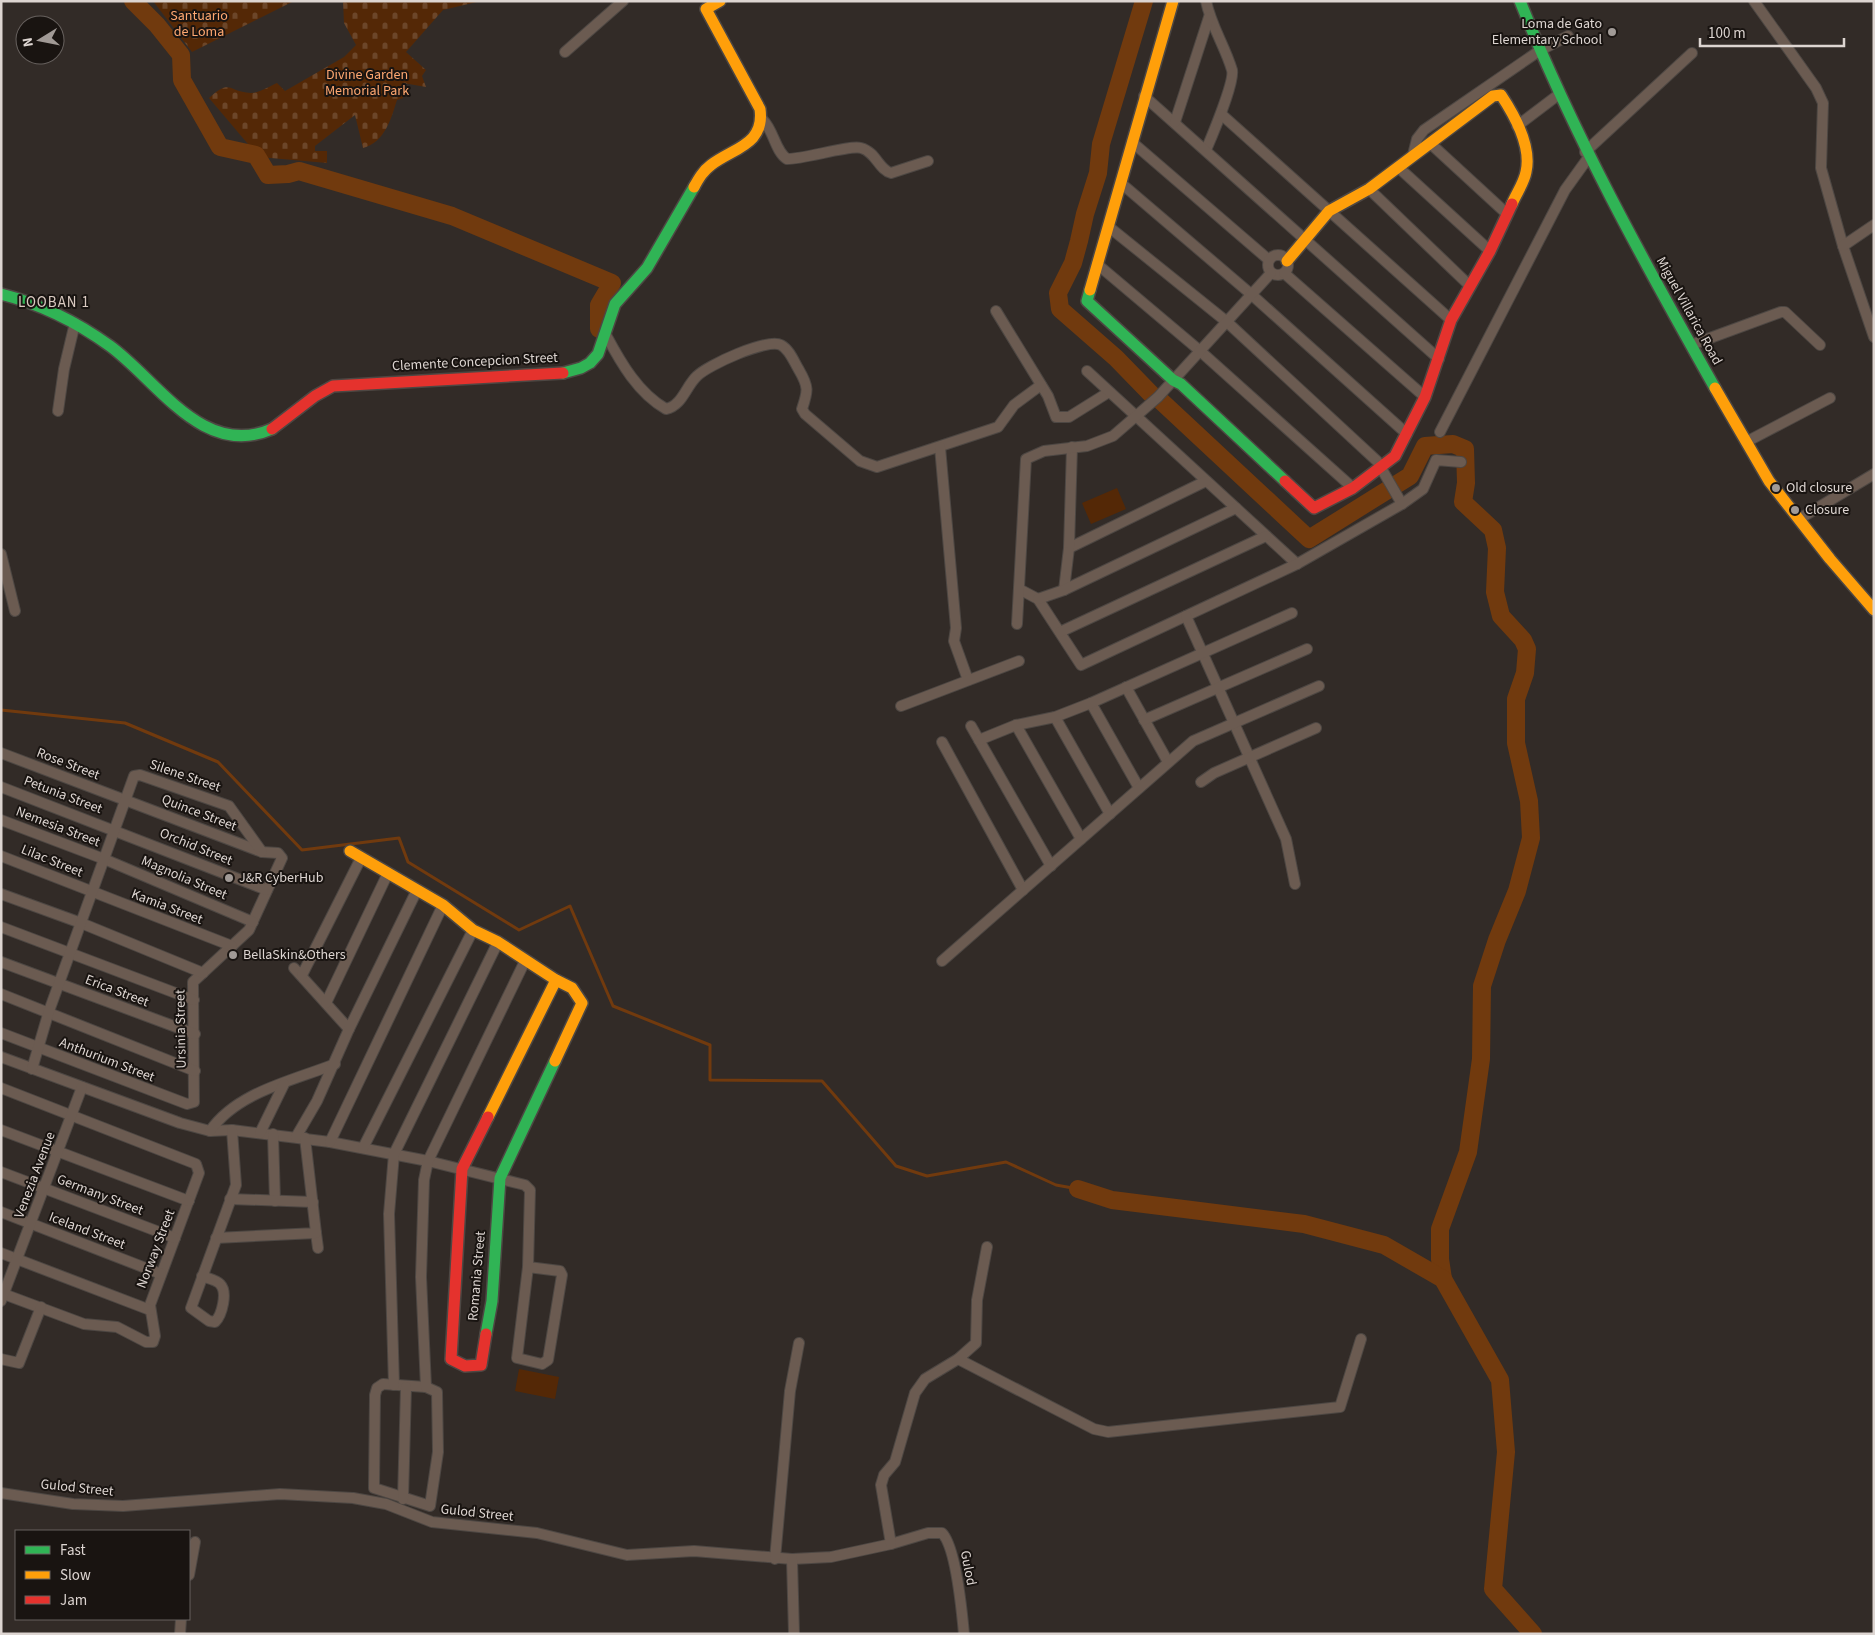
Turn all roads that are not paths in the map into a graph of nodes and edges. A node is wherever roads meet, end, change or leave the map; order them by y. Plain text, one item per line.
1 (622, 1) edge
2 (720, 1) edge
3 (1173, 1) edge
4 (1206, 1) edge
5 (1520, 1) edge
6 (1754, 1) edge
7 (703, 5) edge
8 (1209, 17) junction
9 (1568, 36) dead end
10 (565, 52) dead end
11 (1539, 52) junction
12 (1692, 53) dead end
13 (1558, 95) junction
14 (1144, 96) junction
15 (1221, 114) junction
16 (763, 120) junction
17 (1175, 122) junction
18 (1517, 126) junction
19 (1132, 142) junction
20 (1431, 144) junction
21 (1206, 150) junction
22 (1413, 155) junction
23 (1586, 155) junction
24 (928, 161) dead end
25 (1398, 167) junction
26 (1122, 184) junction
27 (1369, 189) junction
28 (1329, 211) junction
29 (1506, 213) junction
30 (1874, 225) edge
31 (1109, 227) junction
32 (1303, 240) junction
33 (1843, 246) junction
34 (1490, 251) junction
35 (1269, 260) junction
36 (1287, 261) junction
37 (1097, 264) junction
38 (1271, 273) junction
39 (1284, 274) junction
40 (1470, 286) junction
41 (1, 294) edge
42 (1252, 295) junction
43 (996, 311) dead end
44 (1451, 320) junction
45 (1227, 322) junction
46 (75, 323) junction
47 (606, 335) junction
48 (1874, 337) edge
49 (1691, 345) junction
50 (1820, 345) dead end
51 (1199, 350) junction
52 (1439, 359) junction
53 (1087, 371) dead end
54 (1173, 380) junction
55 (1041, 385) junction
56 (1110, 392) junction
57 (1425, 397) junction
58 (1830, 398) dead end
59 (58, 411) dead end
60 (1135, 417) junction
61 (1440, 432) dead end
62 (1407, 434) junction
63 (1746, 442) junction
64 (940, 447) junction
65 (1072, 447) junction
66 (1461, 462) dead end
67 (1381, 468) junction
68 (1874, 474) edge
69 (1206, 481) junction
70 (1353, 488) junction
71 (1402, 504) junction
72 (1236, 508) junction
73 (1799, 519) junction
74 (1266, 536) junction
75 (1069, 548) junction
76 (1, 554) edge
77 (1297, 564) junction
78 (1019, 589) junction
79 (1064, 590) junction
80 (1038, 599) junction
81 (15, 610) dead end
82 (1874, 610) edge
83 (1292, 613) dead end
84 (1186, 616) junction
85 (1017, 624) dead end
86 (1060, 632) junction
87 (1307, 649) dead end
88 (1203, 652) junction
89 (1019, 661) dead end
90 (968, 680) junction
91 (1318, 686) dead end
92 (1126, 687) junction
93 (1219, 688) junction
94 (1090, 703) junction
95 (900, 706) dead end
96 (1055, 717) junction
97 (1144, 720) junction
98 (1235, 723) junction
99 (1016, 725) junction
100 (971, 726) dead end
101 (1316, 728) dead end
102 (979, 740) junction
103 (942, 742) dead end
104 (1, 753) edge
105 (1250, 757) junction
106 (1168, 762) junction
107 (1201, 782) dead end
108 (1, 786) edge
109 (1139, 788) junction
110 (126, 800) junction
111 (1110, 814) junction
112 (1, 820) edge
113 (115, 830) junction
114 (1080, 840) junction
115 (350, 851) dead end
116 (262, 852) junction
117 (1, 856) edge
118 (361, 858) junction
119 (104, 860) junction
120 (1051, 866) junction
121 (388, 873) junction
122 (1295, 884) dead end
123 (267, 890) junction
124 (417, 890) junction
125 (1023, 890) junction
126 (92, 892) junction
127 (1, 894) edge
128 (443, 905) junction
129 (253, 922) junction
130 (80, 924) junction
131 (1, 927) edge
132 (473, 930) junction
133 (498, 942) junction
134 (232, 946) junction
135 (70, 953) junction
136 (942, 961) dead end
137 (1, 962) edge
138 (525, 962) junction
139 (203, 973) junction
140 (556, 980) junction
141 (59, 983) junction
142 (1, 994) edge
143 (194, 1000) junction
144 (326, 1002) junction
145 (48, 1011) junction
146 (349, 1029) junction
147 (1, 1034) edge
148 (194, 1034) junction
149 (39, 1048) junction
150 (1, 1057) edge
151 (335, 1064) junction
152 (32, 1069) junction
153 (195, 1070) junction
154 (284, 1084) junction
155 (82, 1087) junction
156 (1, 1088) edge
157 (194, 1102) joint
158 (73, 1114) junction
159 (1, 1130) edge
160 (232, 1130) junction
161 (210, 1131) junction
162 (260, 1133) junction
163 (273, 1134) junction
164 (301, 1138) junction
165 (330, 1142) junction
166 (363, 1148) junction
167 (60, 1152) junction
168 (394, 1154) junction
169 (428, 1161) junction
170 (462, 1169) junction
171 (1, 1172) edge
172 (500, 1178) junction
173 (44, 1188) junction
174 (230, 1199) junction
175 (189, 1201) junction
176 (275, 1201) junction
177 (313, 1202) junction
178 (1, 1212) edge
179 (31, 1224) junction
180 (316, 1233) junction
181 (175, 1238) junction
182 (216, 1238) junction
183 (987, 1247) dead end
184 (318, 1248) dead end
185 (1, 1253) edge
186 (17, 1259) junction
187 (528, 1267) junction
188 (161, 1274) junction
189 (202, 1276) dead end
190 (2, 1296) edge
191 (41, 1307) junction
192 (150, 1310) junction
193 (1361, 1339) dead end
194 (799, 1343) dead end
195 (1, 1358) edge
196 (958, 1359) junction
197 (394, 1385) junction
198 (406, 1387) junction
199 (426, 1387) junction
200 (1, 1493) edge
201 (403, 1499) junction
202 (194, 1542) dead end
203 (891, 1544) junction
204 (775, 1559) junction
205 (792, 1559) junction
206 (190, 1568) edge
207 (181, 1620) edge
208 (180, 1634) edge
209 (794, 1634) edge
210 (964, 1634) edge

1 - 10 street
2 - 7 street
3 - 14 street
4 - 8 street
5 - 11 street, Miguel Villarica Road
6 - 33 street
7 - 16 street
8 - 15 street
8 - 17 street
9 - 11 street
11 - 13 street, Miguel Villarica Road
11 - 22 street
12 - 23 street
13 - 18 street
13 - 23 street, Miguel Villarica Road
14 - 17 street
14 - 19 street
15 - 21 street
15 - 28 street
16 - 24 street
16 - 47 street, Clemente Concepcion Street
17 - 21 street
18 - 20 street
18 - 29 street
19 - 26 street
19 - 35 street
20 - 22 street
20 - 29 street
21 - 32 street
22 - 25 street
23 - 49 street, Miguel Villarica Road
23 - 61 street
25 - 27 street
25 - 34 street
26 - 31 street
26 - 42 street
27 - 28 street
27 - 40 street
28 - 32 street
28 - 44 street
29 - 34 street
30 - 33 street
31 - 37 street
31 - 45 street
32 - 36 street
32 - 52 street
33 - 48 street
34 - 40 street
35 - 36 street
35 - 38 street
36 - 39 street
37 - 51 street
37 - 54 street
38 - 39 street
38 - 42 street
39 - 57 street
40 - 44 street
41 - 46 street, Clemente Concepcion Street
42 - 45 street
42 - 62 street
43 - 55 street
44 - 52 street
45 - 51 street
45 - 67 street
46 - 47 street, Clemente Concepcion Street
46 - 59 street
47 - 64 street
49 - 50 street
49 - 63 street, Miguel Villarica Road
51 - 54 street
51 - 70 street
52 - 57 street
53 - 56 street
54 - 60 street
54 - 70 street
55 - 56 street
55 - 64 street
56 - 60 street
57 - 62 street
58 - 63 street
60 - 65 street
60 - 69 street
62 - 67 street
63 - 73 street, Miguel Villarica Road
64 - 90 street
65 - 75 street
65 - 78 street
66 - 71 street
67 - 70 street
67 - 71 street
68 - 73 street
69 - 72 street
69 - 75 street
71 - 77 street
72 - 74 street
72 - 79 street
73 - 82 street, Miguel Villarica Road
74 - 77 street
74 - 86 street
75 - 79 street
76 - 81 street
77 - 84 street
78 - 80 street
78 - 85 street
79 - 80 street
80 - 86 street
83 - 88 street
84 - 86 street
84 - 88 street
87 - 93 street
88 - 92 street
88 - 93 street
89 - 90 street
90 - 95 street
91 - 98 street
92 - 94 street
92 - 97 street
93 - 97 street
93 - 98 street
94 - 96 street
94 - 109 street
96 - 99 street
96 - 111 street
97 - 106 street
98 - 105 street
98 - 106 street
99 - 102 street
99 - 114 street
100 - 102 street
101 - 105 street
102 - 120 street
103 - 125 street
104 - 110 street, Rose Street
105 - 107 street
105 - 122 street
106 - 109 street
108 - 113 street, Petunia Street
109 - 111 street
110 - 113 street
110 - 116 street, Quince Street
110 - 116 street, Silene Street
111 - 114 street
112 - 119 street, Nemesia Street
113 - 119 street
113 - 123 street, Orchid Street
114 - 120 street
115 - 118 street
116 - 123 street, Ursinia Street
117 - 126 street, Lilac Street
118 - 121 street
118 - 144 street
119 - 126 street
119 - 129 street, Magnolia Street
120 - 125 street
121 - 124 street
121 - 144 street
123 - 129 street, Ursinia Street
124 - 128 street
124 - 146 street
125 - 136 street
126 - 130 street
126 - 134 street, Kamia Street
127 - 130 street
128 - 132 street
128 - 165 street
129 - 134 street, Ursinia Street
130 - 135 street
130 - 139 street
131 - 135 street
132 - 133 street
132 - 166 street
133 - 138 street
133 - 168 street
134 - 139 street, Ursinia Street
135 - 141 street
135 - 143 street
137 - 141 street, Erica Street
138 - 140 street
138 - 169 street
139 - 143 street, Ursinia Street
140 - 170 street
140 - 172 street
141 - 145 street
141 - 148 street, Erica Street
142 - 145 street
143 - 148 street, Ursinia Street
144 - 146 street
145 - 149 street
145 - 153 street
146 - 151 street
147 - 149 street, Anthurium Street
148 - 153 street, Ursinia Street
149 - 152 street
149 - 157 street, Anthurium Street
150 - 152 street
151 - 154 street
151 - 164 street
152 - 155 street
153 - 157 street, Ursinia Street
154 - 161 street
154 - 162 street
155 - 158 street, Venezia Avenue
155 - 161 street
156 - 158 street
158 - 167 street, Venezia Avenue
158 - 175 street, Norway Street
159 - 167 street
160 - 161 street
160 - 162 street
160 - 174 street
162 - 163 street
163 - 164 street
163 - 176 street
164 - 165 street
164 - 177 street
165 - 166 street
166 - 168 street
167 - 173 street, Venezia Avenue
167 - 175 street
168 - 169 street
168 - 197 street
169 - 170 street
169 - 199 street
170 - 172 street
170 - 172 street, Romania Street
171 - 173 street, Germany Street
172 - 187 street
173 - 179 street, Venezia Avenue
173 - 181 street, Germany Street
174 - 176 street
174 - 182 street
175 - 181 street, Norway Street
176 - 177 street
177 - 180 street
178 - 179 street, Iceland Street
179 - 186 street, Venezia Avenue
179 - 188 street, Iceland Street
180 - 182 street
180 - 184 street
181 - 188 street, Norway Street
182 - 189 street
183 - 196 street
185 - 186 street
186 - 190 street, Venezia Avenue
186 - 192 street
187 - 187 street
188 - 192 street, Norway Street
190 - 191 street
191 - 192 street, Norway Street
191 - 195 street
193 - 196 street
194 - 204 street
196 - 203 street
197 - 198 street
197 - 201 street
198 - 199 street
198 - 201 street
199 - 201 street
200 - 204 street, Gulod Street
202 - 206 street
203 - 205 street, Gulod Street
203 - 210 street, Gulod
204 - 205 street, Gulod Street
205 - 209 street
207 - 208 street

